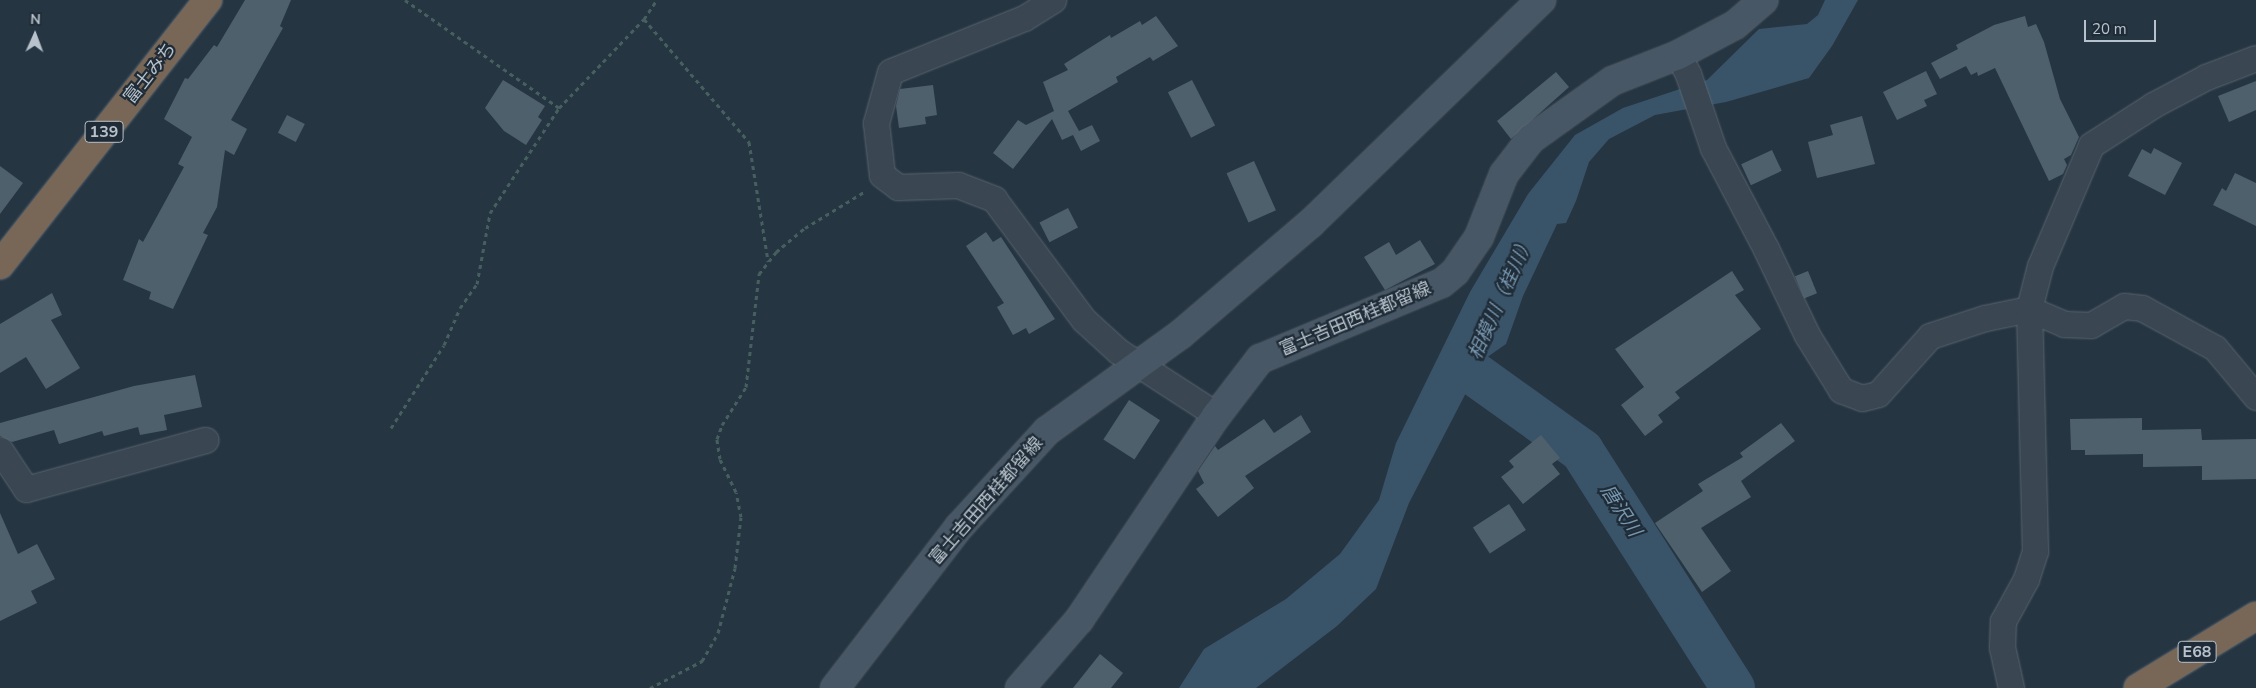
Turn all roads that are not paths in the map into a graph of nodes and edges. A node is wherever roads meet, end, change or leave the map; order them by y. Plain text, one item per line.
1 (208, 0) edge
2 (1054, 0) edge
3 (1541, 0) edge
4 (1764, 0) edge
5 (2256, 58) edge
6 (1683, 65) junction
7 (0, 265) edge
8 (2029, 309) junction
9 (2256, 397) edge
10 (1217, 415) junction
11 (205, 440) dead end
12 (0, 450) edge
13 (2256, 616) edge
14 (835, 688) edge
15 (1020, 688) edge
16 (2011, 688) edge
17 (2138, 688) edge

1 - 7 highway, 富士みち / 139
2 - 10 street
3 - 14 main road, 富士吉田西桂都留線
4 - 6 main road, 富士吉田西桂都留線
5 - 8 street
6 - 8 street
6 - 10 main road, 富士吉田西桂都留線
8 - 9 street
8 - 16 street
10 - 15 main road, 富士吉田西桂都留線
11 - 12 street
13 - 17 highway, E68

